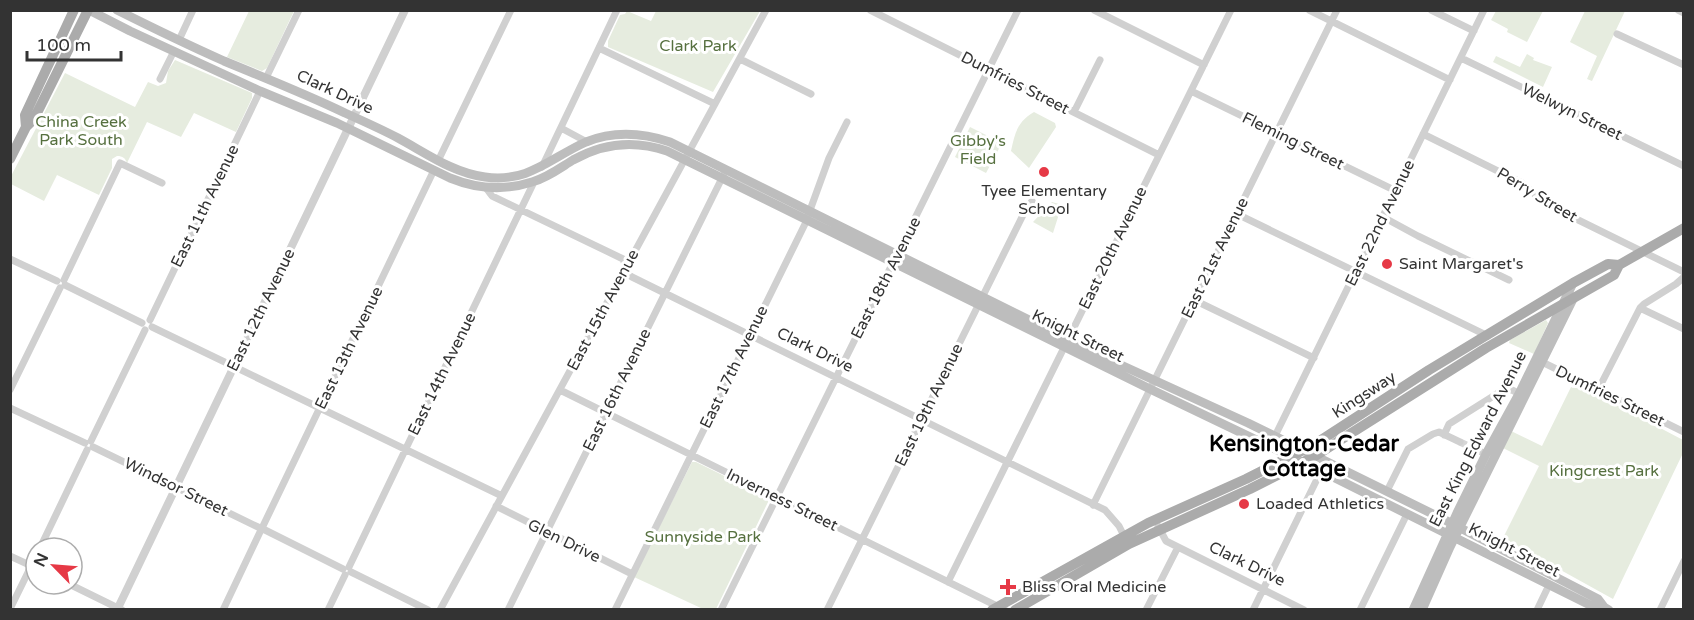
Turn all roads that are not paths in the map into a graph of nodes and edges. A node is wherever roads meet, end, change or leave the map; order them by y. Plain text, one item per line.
1 (74, 10) edge
2 (89, 10) edge
3 (117, 10) edge
4 (193, 10) edge
5 (299, 10) edge
6 (405, 10) edge
7 (511, 10) edge
8 (617, 10) edge
9 (766, 10) edge
10 (870, 10) edge
11 (1018, 10) edge
12 (1094, 10) edge
13 (1231, 10) edge
14 (1310, 10) edge
15 (1337, 10) edge
16 (1431, 10) edge
17 (1484, 10) edge
18 (1678, 10) edge
19 (1683, 13) edge
20 (1332, 21) junction
21 (1474, 31) junction
22 (1617, 34) dead end
23 (179, 40) junction
24 (599, 48) junction
25 (174, 51) junction
26 (1461, 58) junction
27 (740, 59) junction
28 (1100, 60) dead end
29 (1204, 65) junction
30 (1683, 65) edge
31 (989, 70) junction
32 (266, 78) junction
33 (160, 79) dead end
34 (1450, 80) junction
35 (260, 91) junction
36 (1191, 91) junction
37 (812, 94) dead end
38 (715, 104) junction
39 (1074, 112) junction
40 (354, 117) junction
41 (847, 122) dead end
42 (26, 127) junction
43 (561, 128) junction
44 (348, 129) junction
45 (1277, 133) junction
46 (1423, 134) junction
47 (587, 142) junction
48 (687, 155) junction
49 (1159, 155) junction
50 (10, 159) edge
51 (438, 161) junction
52 (1683, 166) edge
53 (543, 167) junction
54 (434, 170) junction
55 (724, 174) junction
56 (534, 182) junction
57 (162, 183) dead end
58 (486, 188) junction
59 (1395, 191) junction
60 (1032, 201) dead end
61 (521, 209) junction
62 (1237, 214) junction
63 (808, 216) junction
64 (1383, 217) junction
65 (1683, 228) edge
66 (1642, 252) junction
67 (896, 258) junction
68 (10, 259) edge
69 (1619, 265) junction
70 (626, 267) junction
71 (1356, 272) junction
72 (1683, 272) edge
73 (1683, 277) edge
74 (1509, 280) dead end
75 (1572, 283) junction
76 (61, 284) junction
77 (665, 293) junction
78 (1574, 297) junction
79 (980, 300) junction
80 (1194, 300) junction
81 (1562, 305) junction
82 (1640, 308) junction
83 (147, 325) junction
84 (1683, 329) edge
85 (751, 334) junction
86 (1486, 335) junction
87 (1498, 341) junction
88 (1066, 343) junction
89 (1314, 358) junction
90 (1539, 361) junction
91 (233, 366) junction
92 (836, 377) junction
93 (1152, 385) junction
94 (10, 390) edge
95 (560, 390) junction
96 (1598, 390) junction
97 (1521, 395) junction
98 (10, 408) edge
99 (319, 408) junction
100 (606, 412) junction
101 (921, 420) junction
102 (1683, 432) edge
103 (1444, 435) junction
104 (1275, 436) junction
105 (1460, 442) tunnel mouth
106 (89, 445) junction
107 (405, 450) junction
108 (1304, 450) junction
109 (691, 455) junction
110 (1315, 456) junction
111 (1291, 457) junction
112 (1007, 462) junction
113 (1303, 463) junction
114 (1321, 471) junction
115 (175, 487) junction
116 (1387, 491) junction
117 (502, 496) junction
118 (777, 497) junction
119 (1093, 505) junction
120 (496, 506) junction
121 (1407, 514) junction
122 (1157, 524) junction
123 (1456, 525) junction
124 (261, 529) junction
125 (547, 532) junction
126 (46, 536) edge
127 (1451, 536) junction
128 (862, 539) junction
129 (1126, 540) junction
130 (1178, 547) junction
131 (10, 556) edge
132 (1683, 561) edge
133 (24, 562) edge
134 (347, 570) junction
135 (632, 574) junction
136 (948, 582) junction
137 (24, 584) edge
138 (1549, 585) junction
139 (1263, 589) junction
140 (84, 592) edge
141 (998, 608) edge
142 (1606, 608) edge
143 (10, 609) edge
144 (119, 609) edge
145 (223, 609) edge
146 (328, 609) edge
147 (428, 609) edge
148 (440, 609) edge
149 (508, 609) edge
150 (615, 609) edge
151 (721, 609) edge
152 (827, 609) edge
153 (1015, 609) edge
154 (1146, 609) edge
155 (1253, 609) edge
156 (1305, 609) edge
157 (1360, 609) edge
158 (1413, 609) edge
159 (1422, 609) edge
160 (1537, 609) edge
161 (1660, 609) edge

1 - 42 main road
2 - 25 main road, Clark Drive
2 - 42 main road
3 - 23 main road, Clark Drive
4 - 23 street
5 - 32 street
6 - 40 street, East 12th Avenue
7 - 51 street
8 - 24 street
9 - 27 street, East 15th Avenue
10 - 31 street, Dumfries Street
11 - 31 street, East 18th Avenue
12 - 29 street
13 - 29 street, East 20th Avenue
14 - 20 street
15 - 20 street, East 21st Avenue
16 - 21 street
17 - 21 street, East 22nd Avenue
18 - 19 street
20 - 34 street
20 - 45 street, East 21st Avenue
21 - 26 street, East 22nd Avenue
22 - 30 street
23 - 32 main road, Clark Drive
24 - 38 street
24 - 43 street
25 - 33 street
25 - 35 main road, Clark Drive
26 - 34 street, East 22nd Avenue
26 - 52 street, Welwyn Street
27 - 37 street
27 - 38 street, East 15th Avenue
28 - 39 street
29 - 36 street, East 20th Avenue
31 - 39 street, Dumfries Street
31 - 67 street, East 18th Avenue
32 - 40 main road, Clark Drive
34 - 46 street, East 22nd Avenue
35 - 44 main road, Clark Drive
35 - 83 street, East 11th Avenue
36 - 45 street, Fleming Street
36 - 49 street, East 20th Avenue
38 - 48 street, East 15th Avenue
39 - 49 street, Dumfries Street
40 - 44 street, East 12th Avenue
40 - 51 main road, Clark Drive
41 - 63 street, East 17th Avenue
42 - 50 main road
43 - 47 street
43 - 53 street
44 - 54 main road, Clark Drive
44 - 91 street, East 12th Avenue
45 - 59 street, Fleming Street
45 - 62 street, East 21st Avenue
46 - 59 street, East 22nd Avenue
46 - 66 street, Perry Street
47 - 48 main road, Knight Street
47 - 53 main road, Knight Street
48 - 55 main road, Knight Street
48 - 56 main road, Knight Street
48 - 70 street, East 15th Avenue
49 - 88 street, East 20th Avenue
51 - 53 main road, Clark Drive
54 - 58 main road, Clark Drive
54 - 99 street, East 13th Avenue
55 - 63 main road, Knight Street
55 - 77 street, East 16th Avenue
56 - 58 main road, Clark Drive
56 - 61 street, East 14th Avenue
57 - 76 street
58 - 61 street, Clark Drive
59 - 64 street, East 22nd Avenue
60 - 79 street, East 19th Avenue
61 - 70 street, Clark Drive
61 - 107 street, East 14th Avenue
62 - 71 street
62 - 80 street, East 21st Avenue
63 - 67 main road, Knight Street
63 - 85 street, East 17th Avenue
64 - 71 street, East 22nd Avenue
64 - 74 street
65 - 66 main road, Kingsway
66 - 69 main road, Kingsway
66 - 72 street, Perry Street
67 - 79 main road, Knight Street
67 - 92 street, East 18th Avenue
68 - 76 street
69 - 75 main road, Kingsway
69 - 78 main road, Kingsway
70 - 77 street, Clark Drive
70 - 95 street, East 15th Avenue
71 - 86 street
71 - 89 street, East 22nd Avenue
73 - 82 street
75 - 81 main road, East King Edward Avenue
75 - 86 main road, Kingsway
76 - 83 street
76 - 94 street
77 - 85 street, Clark Drive
77 - 100 street, East 16th Avenue
78 - 81 main road, Kingsway
78 - 90 main road, East King Edward Avenue
79 - 88 main road, Knight Street
79 - 101 street, East 19th Avenue
80 - 89 street
80 - 93 street, East 21st Avenue
81 - 87 main road, Kingsway
81 - 90 main road, East King Edward Avenue
82 - 84 street
82 - 96 street
83 - 91 street
83 - 106 street, East 11th Avenue
85 - 92 street, Clark Drive
85 - 109 street, East 17th Avenue
86 - 87 street
86 - 108 main road, Kingsway
87 - 110 main road, Kingsway
88 - 93 main road, Knight Street
88 - 112 street, East 20th Avenue
89 - 104 street, East 22nd Avenue
90 - 96 street, Dumfries Street
90 - 97 main road, East King Edward Avenue
91 - 99 street
91 - 115 street, East 12th Avenue
92 - 101 street, Clark Drive
92 - 118 street, East 18th Avenue
93 - 104 main road, Knight Street
93 - 111 main road, Knight Street
93 - 119 street, East 21st Avenue
95 - 100 street, Inverness Street
95 - 117 street, East 15th Avenue
96 - 102 street, Dumfries Street
97 - 103 street
97 - 123 main road, East King Edward Avenue
97 - 123 main road, East King Edward Avenue
98 - 106 street, Windsor Street
99 - 107 street
99 - 124 street, East 13th Avenue
100 - 109 street, Inverness Street
100 - 125 street, East 16th Avenue
101 - 112 street, Clark Drive
101 - 128 street, East 19th Avenue
103 - 105 street
103 - 116 street
104 - 108 main road, Knight Street
106 - 115 street, Windsor Street
106 - 126 street, East 11th Avenue
107 - 117 street
107 - 134 street, East 14th Avenue
108 - 110 main road, Knight Street
108 - 111 main road, Kingsway
109 - 118 street, Inverness Street
109 - 135 street, East 17th Avenue
110 - 113 main road, Kingsway
110 - 116 main road, Knight Street
111 - 113 main road, Knight Street
111 - 122 main road, Kingsway
112 - 119 street, Clark Drive
112 - 136 street, East 20th Avenue
113 - 114 main road, Knight Street
113 - 122 main road, Kingsway
114 - 121 main road, Knight Street
114 - 139 street
115 - 124 street, Windsor Street
115 - 144 street, East 12th Avenue
116 - 123 main road, Knight Street
117 - 120 street, East 15th Avenue
118 - 128 street, Inverness Street
118 - 151 street, East 18th Avenue
119 - 129 street, Clark Drive
120 - 125 street, Glen Drive
120 - 148 street, East 15th Avenue
121 - 127 main road, Knight Street
121 - 157 street
122 - 129 main road, Kingsway
122 - 130 street, Clark Drive
123 - 127 main road, East King Edward Avenue
123 - 142 main road, Knight Street
124 - 134 street, Windsor Street
124 - 145 street, East 13th Avenue
125 - 135 street, Glen Drive
125 - 149 street, East 16th Avenue
127 - 138 main road, Knight Street
127 - 158 main road, East King Edward Avenue
127 - 159 main road, East King Edward Avenue
128 - 136 street, Inverness Street
128 - 152 street, East 19th Avenue
129 - 141 main road, Kingsway
129 - 153 main road, Kingsway
130 - 139 street, Clark Drive
130 - 154 street
131 - 133 street
132 - 161 street
134 - 146 street, East 14th Avenue
134 - 147 street, Windsor Street
135 - 150 street, East 17th Avenue
136 - 141 street, Inverness Street
137 - 143 street
138 - 142 main road, Knight Street
138 - 160 street
139 - 155 street
139 - 156 street, Clark Drive
140 - 144 street

